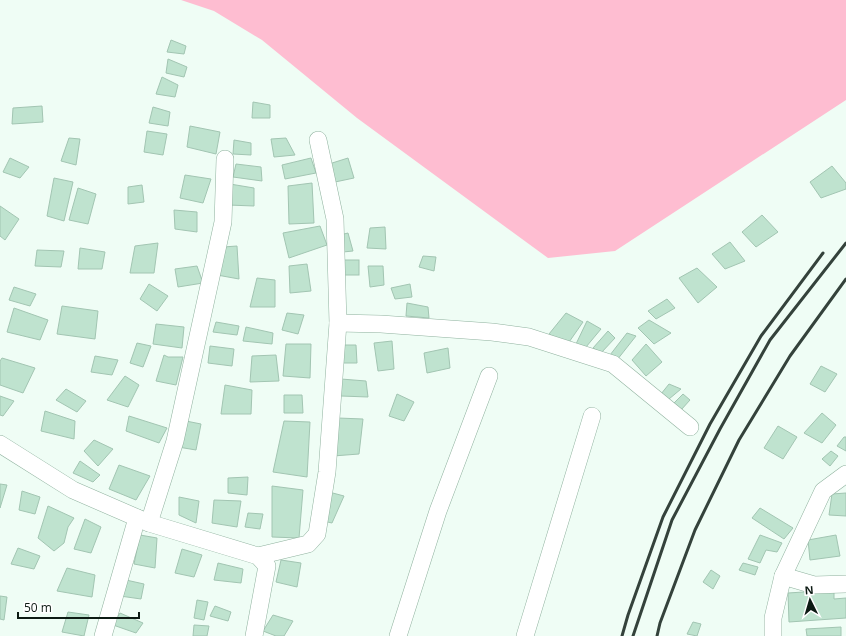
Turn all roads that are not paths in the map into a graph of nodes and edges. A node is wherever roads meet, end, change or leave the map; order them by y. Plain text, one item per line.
1 (318, 140) dead end
2 (225, 158) dead end
3 (338, 323) junction
4 (489, 376) dead end
5 (592, 416) dead end
6 (690, 427) dead end
7 (0, 444) edge
8 (846, 474) edge
9 (143, 520) junction
10 (258, 556) junction
11 (783, 576) junction
12 (846, 584) edge
13 (103, 636) edge
14 (254, 636) edge
15 (398, 636) edge
16 (525, 636) edge
17 (773, 636) edge

1 - 3 street
2 - 9 street
3 - 6 street
3 - 10 street
4 - 15 street
5 - 16 street
7 - 9 street
8 - 11 street
9 - 10 street
9 - 13 street
10 - 14 street
11 - 12 street
11 - 17 street

